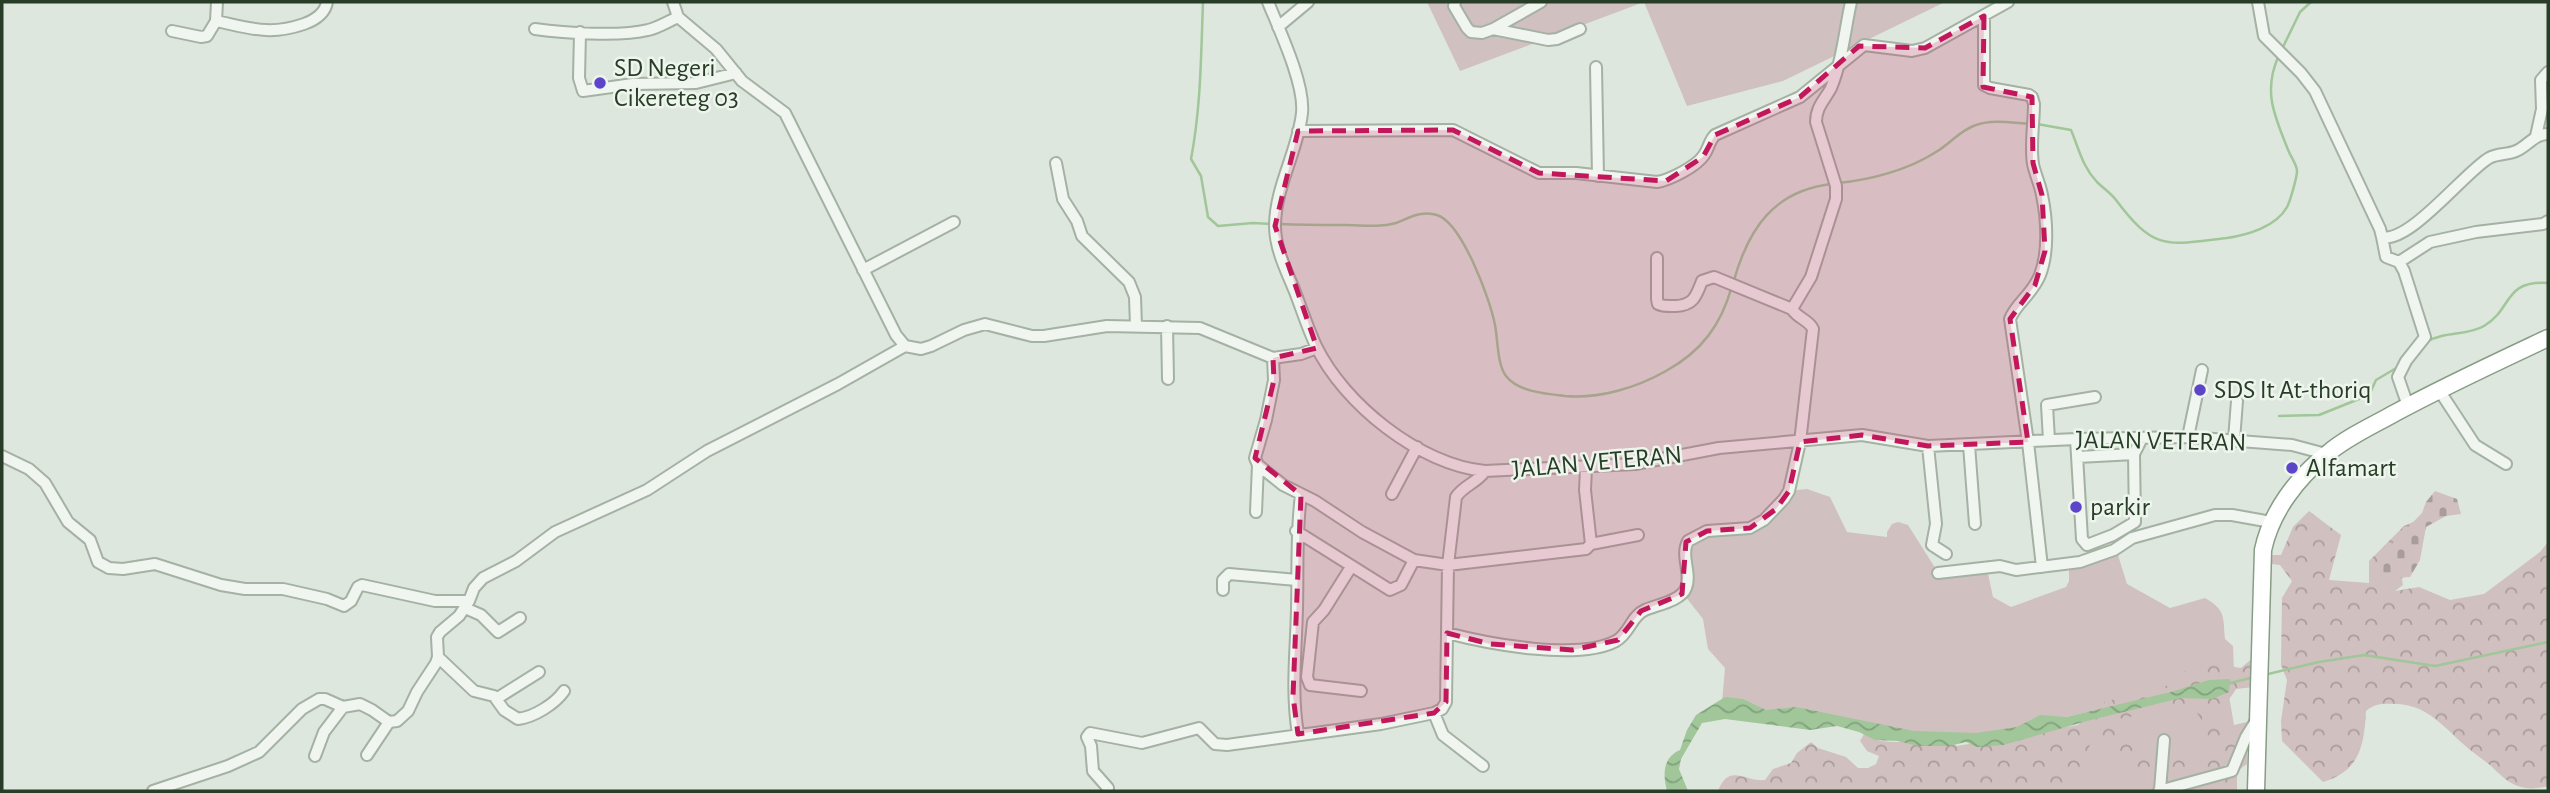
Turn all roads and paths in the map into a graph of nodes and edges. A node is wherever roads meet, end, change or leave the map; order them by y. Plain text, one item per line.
1 (217, 2) edge
2 (327, 2) edge
3 (673, 2) edge
4 (1268, 2) edge
5 (1308, 2) edge
6 (1455, 2) edge
7 (1541, 2) edge
8 (1851, 2) edge
9 (2008, 2) edge
10 (2258, 2) edge
11 (1984, 16) junction
12 (678, 17) junction
13 (216, 21) junction
14 (1278, 27) junction
15 (535, 29) dead end
16 (1493, 29) junction
17 (1580, 29) dead end
18 (172, 31) dead end
19 (580, 32) junction
20 (1837, 65) junction
21 (1596, 67) dead end
22 (2548, 72) edge
23 (736, 73) junction
24 (1298, 131) junction
25 (2548, 134) edge
26 (2536, 136) junction
27 (1056, 163) dead end
28 (1598, 176) junction
29 (2548, 221) edge
30 (954, 222) dead end
31 (2382, 237) junction
32 (1657, 258) dead end
33 (2399, 262) junction
34 (863, 270) junction
35 (1792, 309) junction
36 (1136, 326) junction
37 (1167, 326) junction
38 (2548, 338) edge
39 (905, 346) junction
40 (1317, 348) junction
41 (1273, 358) junction
42 (2202, 370) dead end
43 (1168, 379) dead end
44 (2439, 390) junction
45 (2095, 397) dead end
46 (2237, 401) dead end
47 (2408, 407) junction
48 (2142, 438) junction
49 (2188, 438) junction
50 (2076, 439) junction
51 (2049, 440) junction
52 (2234, 440) junction
53 (1800, 442) junction
54 (2028, 442) junction
55 (1969, 445) junction
56 (1928, 446) junction
57 (1417, 447) junction
58 (2134, 454) junction
59 (2326, 454) junction
60 (2, 456) edge
61 (2078, 457) junction
62 (2506, 464) dead end
63 (1258, 465) junction
64 (1587, 468) junction
65 (1485, 471) junction
66 (1392, 494) dead end
67 (1301, 495) junction
68 (1256, 512) dead end
69 (2270, 522) junction
70 (1975, 524) dead end
71 (1296, 531) junction
72 (1638, 535) dead end
73 (1591, 544) junction
74 (1946, 554) dead end
75 (1414, 560) junction
76 (1448, 565) junction
77 (1351, 567) junction
78 (2042, 567) junction
79 (1938, 573) dead end
80 (1297, 580) junction
81 (1223, 590) dead end
82 (467, 604) junction
83 (520, 618) dead end
84 (1447, 633) junction
85 (438, 657) junction
86 (538, 672) dead end
87 (564, 691) dead end
88 (1361, 691) dead end
89 (496, 699) junction
90 (343, 707) junction
91 (1434, 713) junction
92 (2257, 719) junction
93 (389, 722) junction
94 (1298, 734) junction
95 (2164, 740) dead end
96 (368, 755) dead end
97 (315, 756) dead end
98 (1483, 766) dead end
99 (153, 791) edge
100 (1107, 791) edge
101 (2159, 791) edge
102 (2256, 791) edge

1 - 13 street
2 - 13 street
3 - 12 street
4 - 14 street, JALAN VETERAN
5 - 14 street
6 - 16 street
7 - 16 street
8 - 20 street
9 - 11 street
10 - 31 street
11 - 20 street
11 - 54 street
12 - 19 street
12 - 23 street
13 - 18 street
14 - 24 street, JALAN VETERAN
15 - 19 street
16 - 17 street
19 - 23 street
20 - 28 street
20 - 35 street
21 - 28 street
22 - 26 street
23 - 34 street
24 - 28 street
24 - 40 street, JALAN VETERAN
25 - 26 street
26 - 31 street
27 - 36 street
29 - 33 street
30 - 34 street
31 - 33 street
32 - 35 street
33 - 47 street
34 - 39 street
35 - 53 street
36 - 37 street
36 - 39 street
37 - 41 street
37 - 43 street
38 - 44 highway
39 - 82 street
40 - 41 street
40 - 57 street, JALAN VETERAN
41 - 63 street
42 - 49 street
44 - 47 highway
44 - 62 street
45 - 51 street
46 - 52 street
47 - 59 highway
48 - 49 street, JALAN VETERAN
48 - 50 street, JALAN VETERAN
48 - 58 street
49 - 52 street, JALAN VETERAN
50 - 51 street, JALAN VETERAN
50 - 61 street
51 - 54 street, JALAN VETERAN
52 - 59 street, JALAN VETERAN
53 - 56 street, JALAN VETERAN
53 - 64 street, JALAN VETERAN
53 - 84 street
54 - 55 street, JALAN VETERAN
54 - 78 street
55 - 56 street, JALAN VETERAN
55 - 70 street
56 - 74 street
57 - 65 street, JALAN VETERAN
57 - 66 street
58 - 61 street
58 - 61 street
59 - 69 highway
60 - 82 street
63 - 67 street
63 - 68 street
64 - 65 street, JALAN VETERAN
64 - 73 street
65 - 76 street
67 - 71 street
67 - 75 street
69 - 78 street
69 - 92 highway
71 - 77 street
71 - 80 street
72 - 73 street
73 - 76 street
75 - 76 street
75 - 77 street
76 - 84 street
77 - 88 street
78 - 79 street
80 - 81 street
80 - 94 street
82 - 83 street
82 - 85 street
84 - 91 street
85 - 89 street
85 - 93 street
86 - 89 street
87 - 89 street
90 - 93 street
90 - 97 street
90 - 99 street
91 - 94 street
91 - 98 street
92 - 101 street
92 - 102 highway
93 - 96 street
94 - 100 street
95 - 101 street

